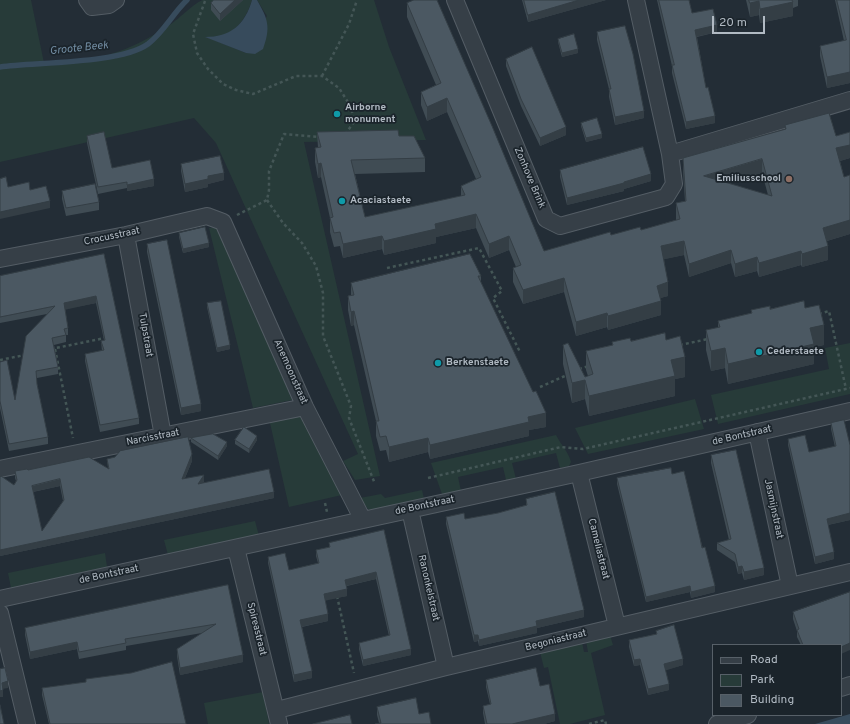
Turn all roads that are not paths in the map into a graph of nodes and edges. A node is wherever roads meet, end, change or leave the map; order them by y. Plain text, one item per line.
1 (87, 0) edge
2 (116, 0) edge
3 (455, 0) edge
4 (636, 0) edge
5 (850, 100) edge
6 (670, 154) junction
7 (223, 222) joint
8 (126, 235) junction
9 (0, 259) edge
10 (305, 407) junction
11 (850, 411) edge
12 (757, 432) junction
13 (163, 436) junction
14 (0, 469) edge
15 (579, 473) junction
16 (410, 510) junction
17 (363, 520) junction
18 (236, 548) junction
19 (850, 572) edge
20 (790, 586) junction
21 (0, 599) edge
22 (0, 613) edge
23 (617, 626) junction
24 (446, 667) junction
25 (745, 716) edge
26 (278, 717) edge
27 (26, 724) edge
28 (717, 724) edge

1 - 2 street
3 - 6 street, Zonhove Brink
4 - 6 street, Zonhove Brink
5 - 6 street
7 - 8 street, Crocusstraat
7 - 10 street, Anemoonstraat
8 - 9 street, Crocusstraat
8 - 13 street, Tulpstraat
10 - 13 street, Narcisstraat
10 - 17 street, Anemoonstraat
11 - 12 street, de Bontstraat
12 - 15 street, de Bontstraat
12 - 20 street, Jasmijnstraat
13 - 14 street, Narcisstraat
15 - 16 street, de Bontstraat
15 - 23 street, Cameliastraat
16 - 17 street, de Bontstraat
16 - 24 street, Ranonkelstraat
17 - 18 street, de Bontstraat
18 - 21 street, de Bontstraat
18 - 26 street, Spireastraat
19 - 20 street, Begoniastraat
20 - 23 street, Begoniastraat
22 - 27 street
23 - 24 street, Begoniastraat
24 - 26 street, Begoniastraat
25 - 28 street

